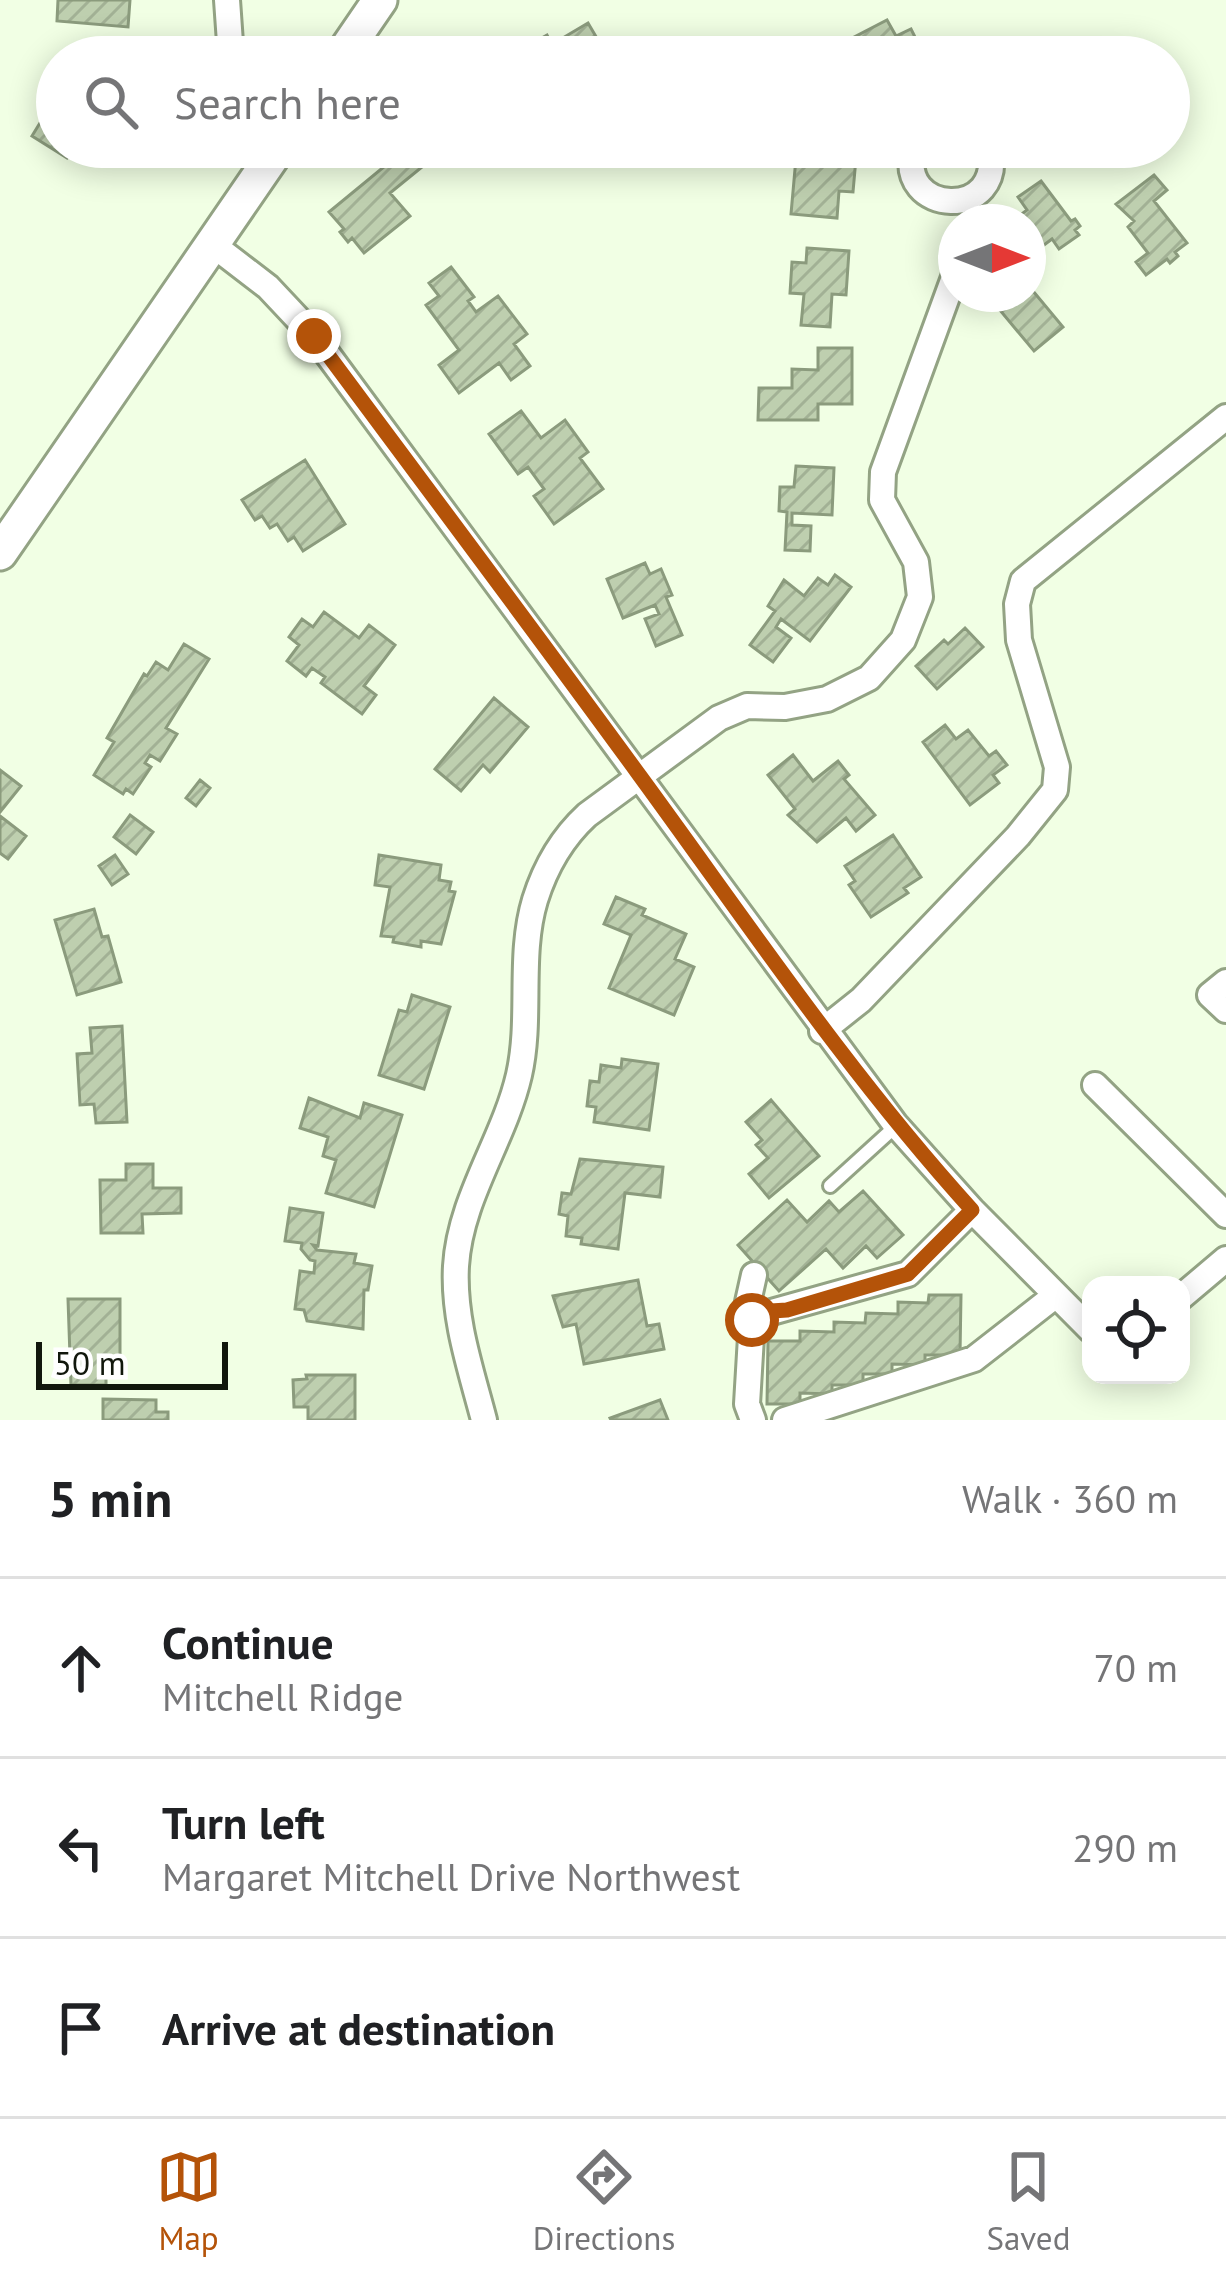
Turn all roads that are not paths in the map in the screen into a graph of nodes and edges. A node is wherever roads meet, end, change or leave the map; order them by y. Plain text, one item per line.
1 (227, 0) edge
2 (380, 0) edge
3 (230, 36) edge
4 (355, 36) edge
5 (255, 168) edge
6 (912, 168) edge
7 (992, 168) edge
8 (948, 204) edge
9 (971, 204) edge
10 (212, 244) junction
11 (941, 312) edge
12 (1226, 418) edge
13 (0, 553) edge
14 (642, 778) junction
15 (1226, 982) edge
16 (1226, 1010) edge
17 (822, 1031) junction
18 (1095, 1085) dead end
19 (896, 1126) junction
20 (830, 1186) dead end
21 (972, 1210) junction
22 (1226, 1215) edge
23 (1226, 1259) edge
24 (754, 1275) dead end
25 (1190, 1290) edge
26 (1056, 1294) junction
27 (756, 1312) junction
28 (1082, 1321) edge
29 (484, 1420) edge
30 (753, 1420) edge
31 (785, 1420) edge

1 - 3 street
2 - 4 street
5 - 10 street
6 - 8 street
7 - 9 street
10 - 13 street
10 - 14 street
11 - 14 street
12 - 17 street
14 - 17 street
14 - 29 street
15 - 16 street
17 - 19 street
18 - 22 street
19 - 20 lane
19 - 21 street
21 - 26 street
21 - 27 street
23 - 25 street
24 - 27 street
26 - 28 street
26 - 31 street
27 - 30 street

